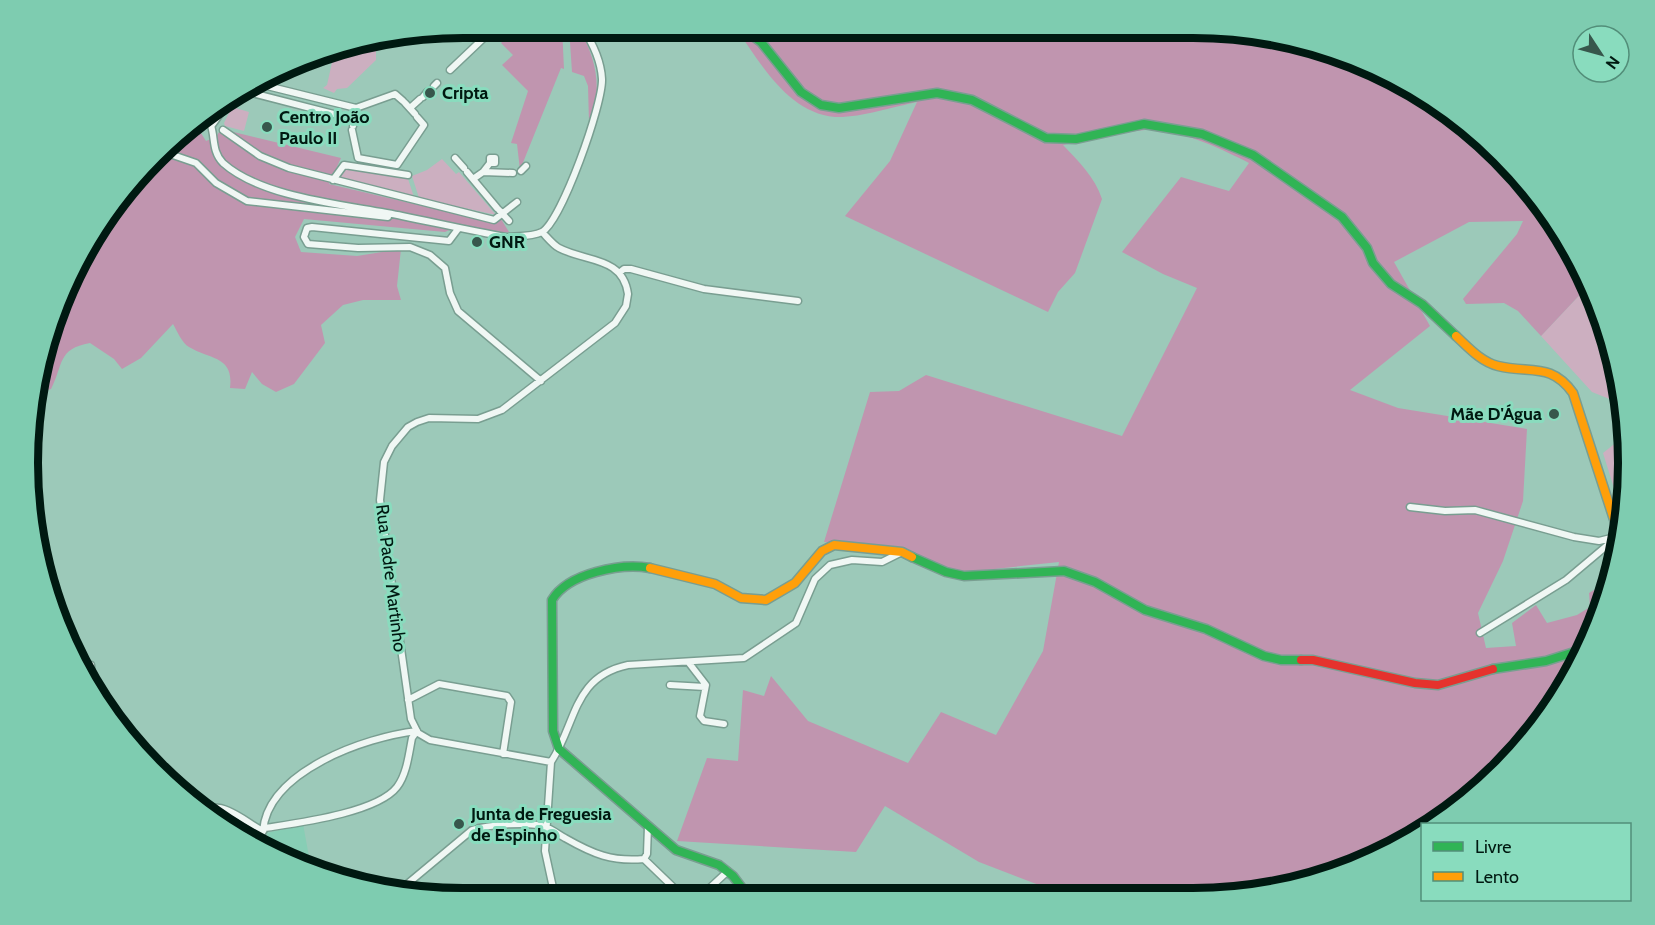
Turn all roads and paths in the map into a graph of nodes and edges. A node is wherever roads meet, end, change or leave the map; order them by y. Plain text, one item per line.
1 (484, 38) edge
2 (588, 38) edge
3 (756, 38) edge
4 (450, 70) dead end
5 (266, 86) edge
6 (255, 91) edge
7 (429, 91) dead end
8 (406, 104) junction
9 (356, 108) junction
10 (220, 113) edge
11 (209, 121) edge
12 (212, 124) junction
13 (353, 125) junction
14 (223, 130) dead end
15 (170, 154) edge
16 (455, 158) dead end
17 (490, 163) dead end
18 (520, 170) dead end
19 (483, 172) junction
20 (408, 175) dead end
21 (473, 179) junction
22 (333, 180) junction
23 (517, 202) dead end
24 (499, 210) junction
25 (404, 216) junction
26 (509, 221) dead end
27 (458, 229) junction
28 (542, 232) junction
29 (619, 273) junction
30 (798, 301) dead end
31 (541, 381) junction
32 (1410, 507) dead end
33 (1614, 520) edge
34 (1610, 539) edge
35 (1609, 545) edge
36 (902, 552) junction
37 (1480, 633) dead end
38 (1573, 653) edge
39 (689, 663) junction
40 (91, 664) dead end
41 (91, 670) edge
42 (670, 685) dead end
43 (705, 687) junction
44 (408, 700) junction
45 (724, 724) dead end
46 (417, 731) junction
47 (559, 749) junction
48 (503, 754) junction
49 (550, 762) junction
50 (213, 807) edge
51 (544, 826) junction
52 (648, 826) junction
53 (263, 831) junction
54 (260, 836) edge
55 (644, 859) junction
56 (728, 871) junction
57 (407, 884) edge
58 (553, 888) edge
59 (674, 888) edge
60 (710, 888) edge
61 (742, 888) edge

1 - 4 street
2 - 28 street
3 - 33 main road
5 - 9 street
6 - 13 street
7 - 8 street
8 - 9 street
8 - 13 street
9 - 13 street
10 - 12 street
11 - 12 street
12 - 25 street
14 - 22 street
15 - 25 street
16 - 21 street
17 - 19 street
18 - 19 street
19 - 21 street
20 - 22 street
21 - 24 street
22 - 24 street
23 - 24 street
24 - 26 street
25 - 27 street
27 - 28 street
27 - 31 street
28 - 29 street
29 - 30 street
29 - 31 street, Rua Padre Martinho
31 - 44 street, Rua Padre Martinho
32 - 34 street
35 - 37 street
36 - 38 main road
36 - 39 street
36 - 47 main road
39 - 43 street
39 - 47 street
40 - 41 street
42 - 43 street
43 - 45 street
44 - 46 street, Rua Padre Martinho
44 - 48 street
46 - 48 street
46 - 53 street
46 - 53 street
47 - 49 street
47 - 52 main road
48 - 49 street
49 - 51 street
50 - 53 street
51 - 55 street
51 - 57 street
51 - 58 street
52 - 55 street
52 - 56 main road
53 - 54 street
55 - 59 street
56 - 60 street
56 - 61 main road

